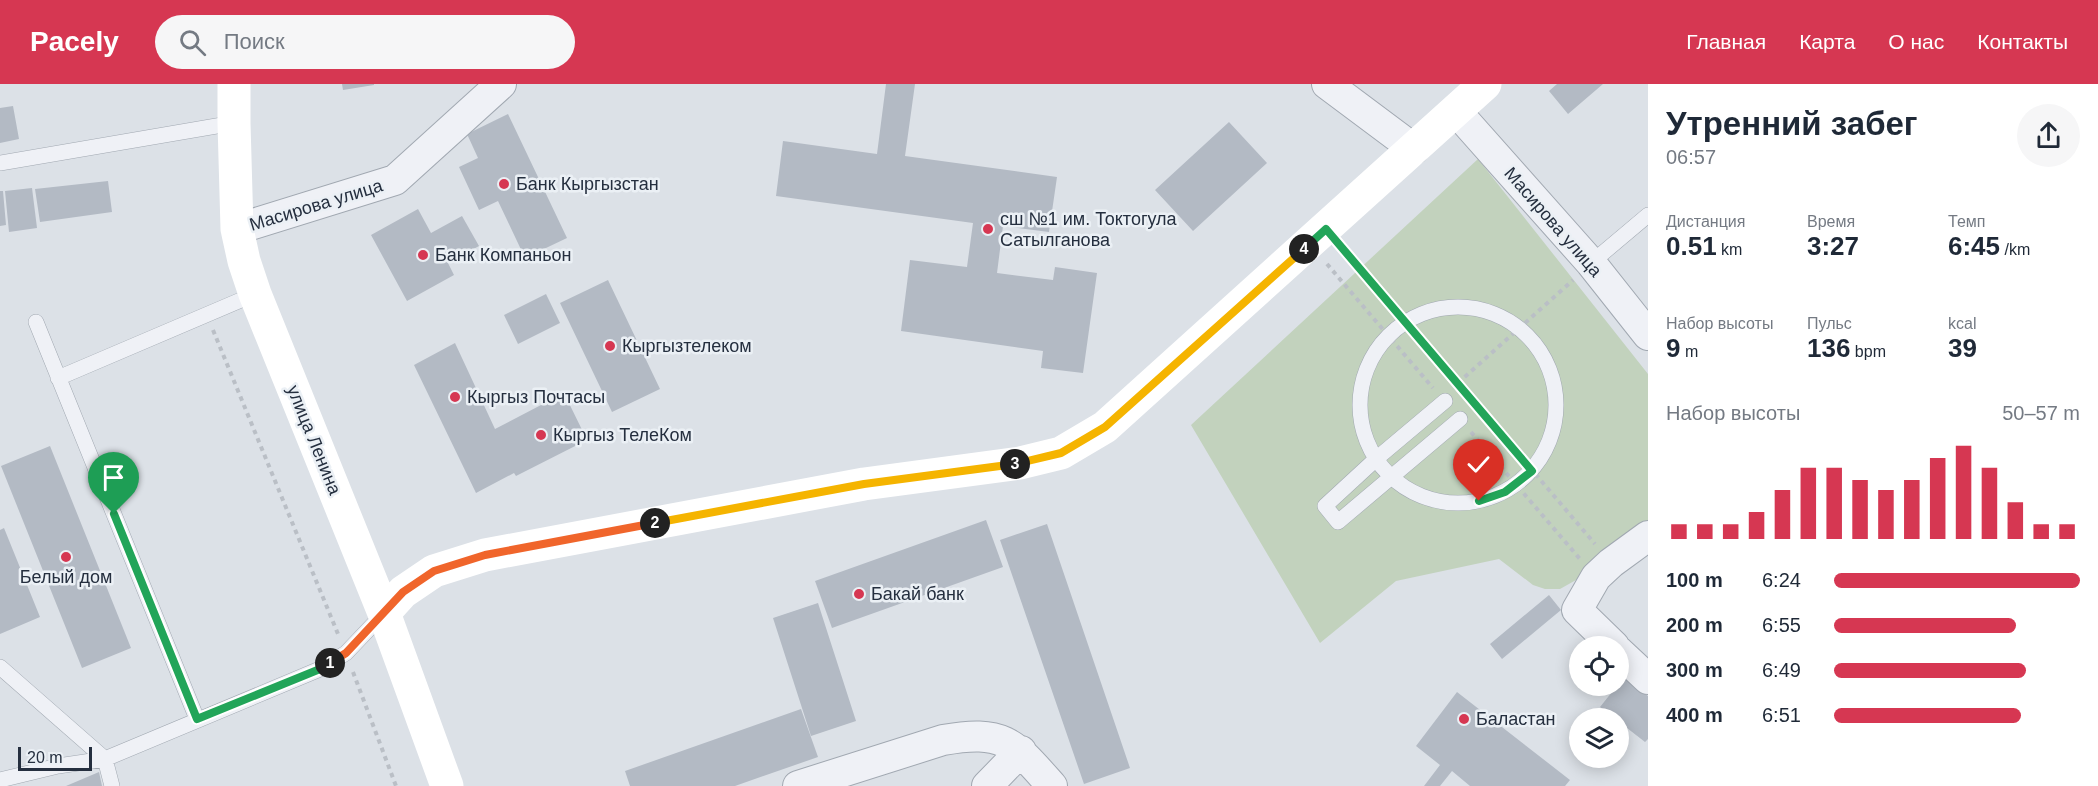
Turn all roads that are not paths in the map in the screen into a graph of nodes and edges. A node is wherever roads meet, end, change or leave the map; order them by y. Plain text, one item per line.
1 (234, 84) edge
2 (501, 84) edge
3 (1327, 84) edge
4 (1485, 84) edge
5 (1456, 111) junction
6 (234, 123) junction
7 (1414, 149) junction
8 (0, 163) edge
9 (1648, 215) edge
10 (237, 230) junction
11 (1591, 263) junction
12 (255, 294) junction
13 (36, 322) dead end
14 (1648, 335) edge
15 (58, 378) junction
16 (1445, 401) dead end
17 (1460, 419) dead end
18 (1376, 459) junction
19 (1391, 477) junction
20 (1648, 536) edge
21 (384, 613) junction
22 (1604, 636) edge
23 (1629, 661) edge
24 (0, 667) edge
25 (1648, 679) edge
26 (197, 719) junction
27 (1020, 751) junction
28 (105, 759) junction
29 (0, 780) edge
30 (112, 786) edge
31 (447, 786) edge
32 (798, 786) edge
33 (987, 786) edge
34 (1052, 786) edge

1 - 6 street, улица Ленина
2 - 10 street, Масирова улица
3 - 7 street
4 - 5 street
5 - 7 street
5 - 11 street, Масирова улица
6 - 8 lane
6 - 10 street, улица Ленина
7 - 21 street
9 - 11 lane
10 - 12 street, улица Ленина
11 - 14 street, Масирова улица
12 - 15 lane
12 - 21 street, улица Ленина
13 - 15 lane
15 - 26 lane
16 - 18 lane
17 - 19 lane
18 - 19 lane
18 - 19 lane
18 - 19 lane
20 - 22 street
21 - 26 lane
21 - 31 street, улица Ленина
23 - 25 street
24 - 28 lane
26 - 28 lane
27 - 32 street
27 - 33 street
27 - 34 street
28 - 29 lane
28 - 30 lane

